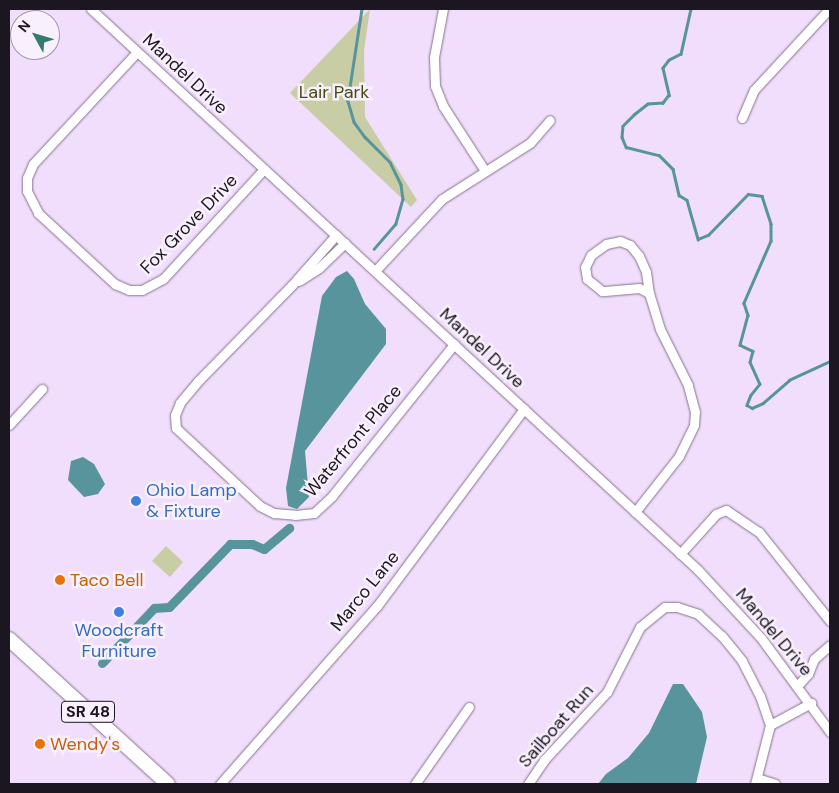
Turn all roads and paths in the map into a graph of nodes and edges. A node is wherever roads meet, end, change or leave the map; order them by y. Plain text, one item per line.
1 (91, 9) edge
2 (444, 9) edge
3 (829, 10) edge
4 (137, 52) junction
5 (742, 118) dead end
6 (550, 120) dead end
7 (264, 169) junction
8 (485, 171) junction
9 (336, 235) junction
10 (344, 243) junction
11 (375, 271) junction
12 (292, 285) junction
13 (649, 293) junction
14 (454, 344) junction
15 (42, 389) dead end
16 (524, 409) junction
17 (9, 425) edge
18 (635, 512) junction
19 (680, 554) junction
20 (830, 621) edge
21 (9, 639) edge
22 (830, 645) edge
23 (798, 685) junction
24 (811, 703) junction
25 (469, 707) dead end
26 (770, 725) junction
27 (830, 732) edge
28 (756, 781) edge
29 (168, 784) edge
30 (220, 784) edge
31 (414, 784) edge
32 (528, 784) edge
33 (775, 784) edge

1 - 4 street, Mandel Drive
2 - 8 street
3 - 5 street
4 - 7 street, Mandel Drive
4 - 7 street, Fox Grove Drive
6 - 8 street
7 - 9 street, Mandel Drive
8 - 11 street
9 - 10 street, Mandel Drive
9 - 12 street, Waterfront Place
10 - 11 street, Mandel Drive
10 - 12 street, Waterfront Place
11 - 14 street, Mandel Drive
12 - 14 street, Waterfront Place
13 - 13 street
13 - 18 street
14 - 16 street, Mandel Drive
15 - 17 street
16 - 18 street, Mandel Drive
16 - 30 street, Marco Lane
18 - 19 street, Mandel Drive
19 - 20 street
19 - 23 street, Mandel Drive
21 - 29 main road, SR 48
22 - 23 street
23 - 24 street, Mandel Drive
24 - 26 street
24 - 27 street, Mandel Drive
25 - 31 street
26 - 28 street
26 - 32 street, Sailboat Run
28 - 33 street

